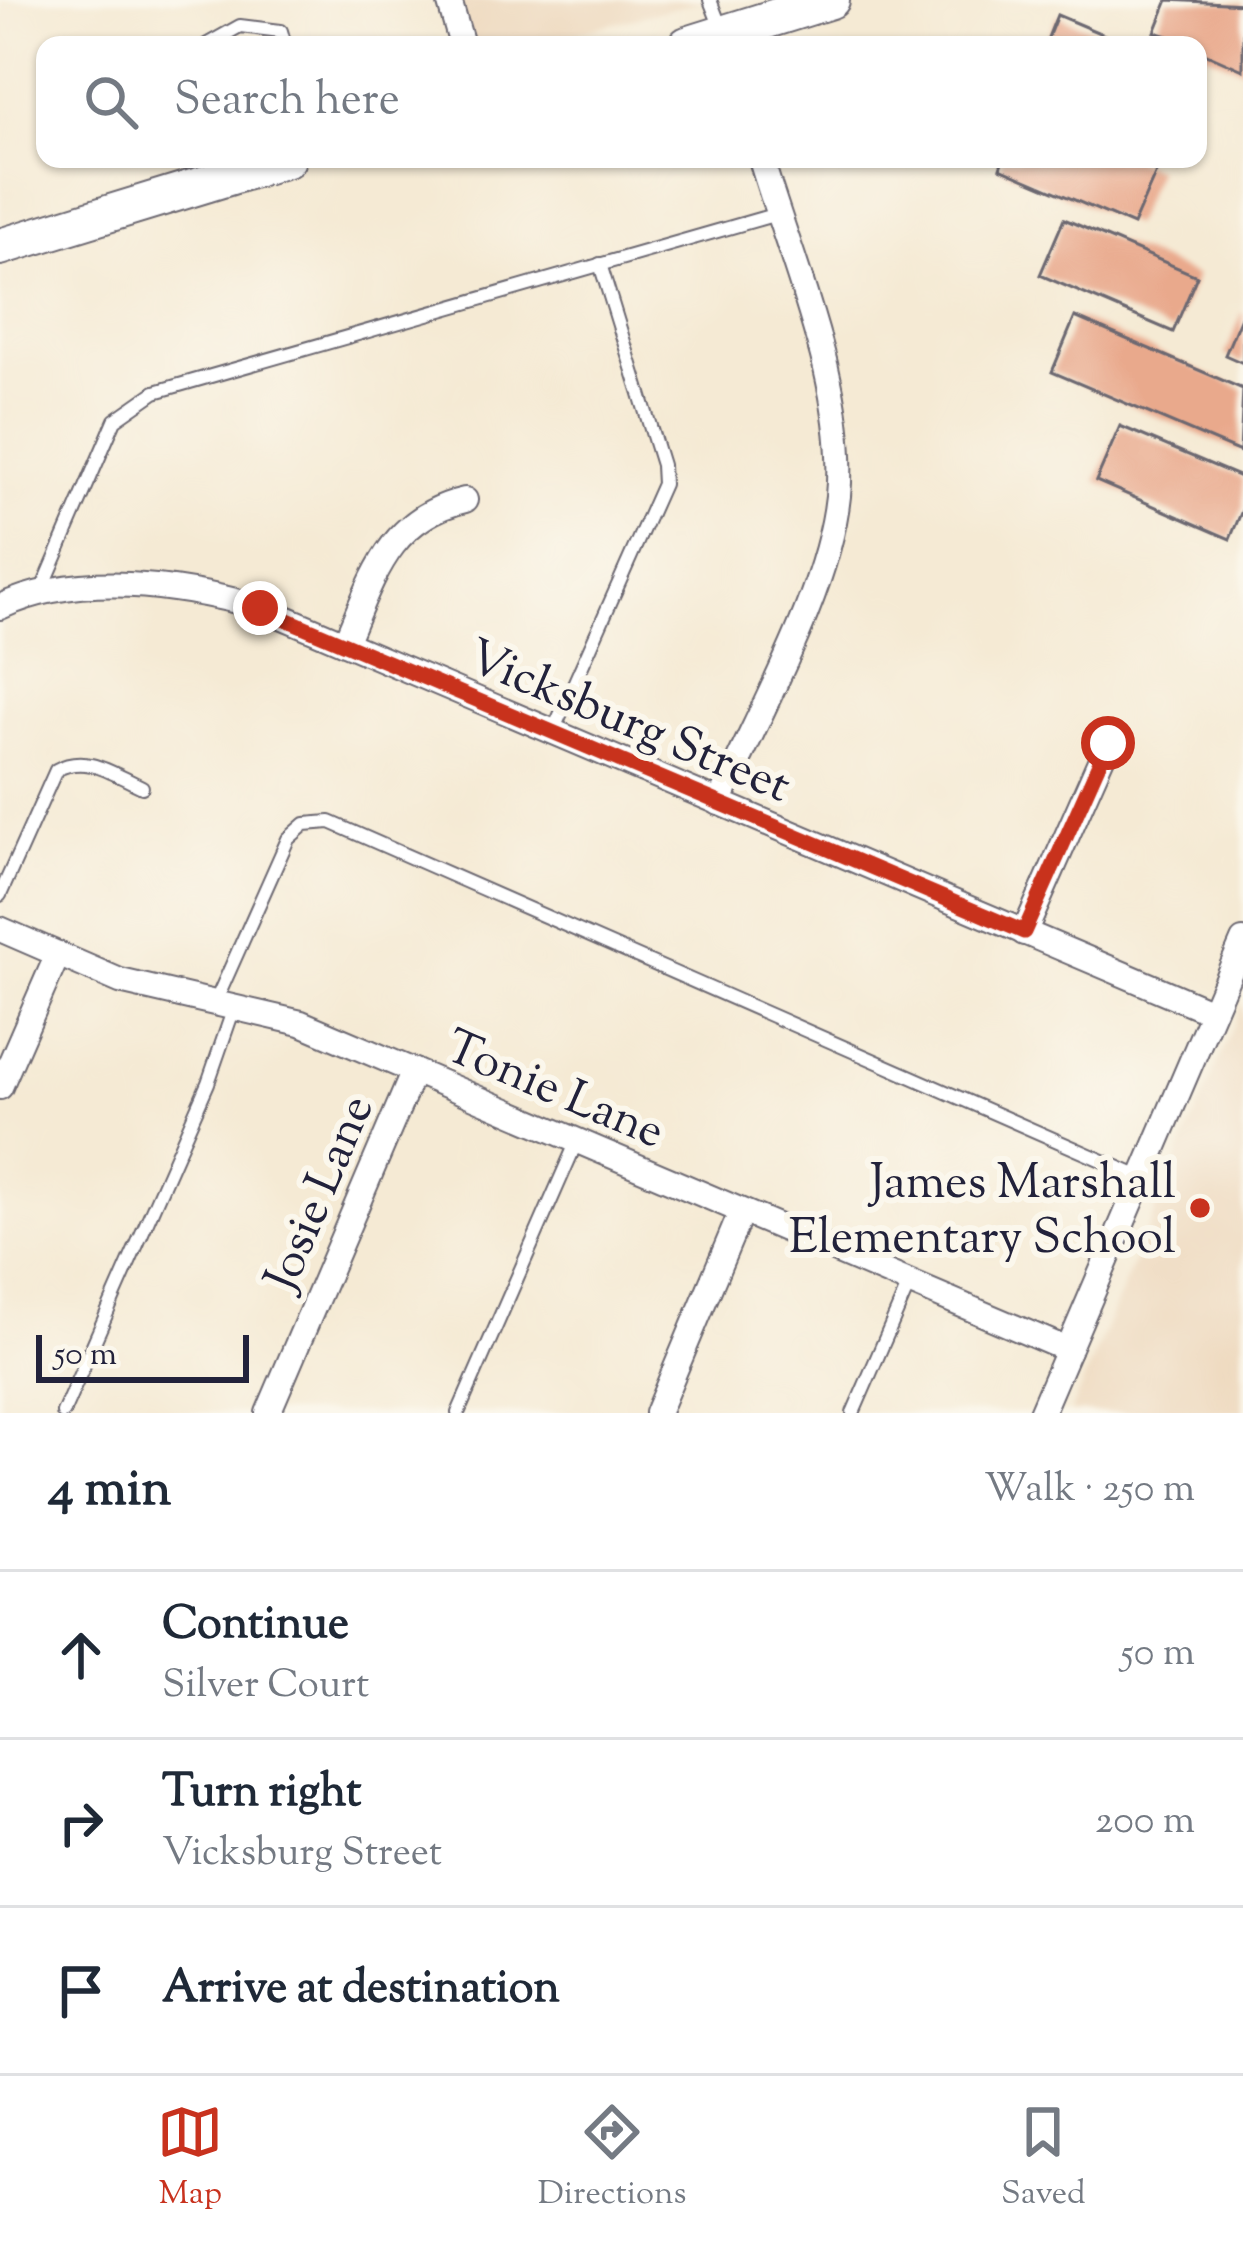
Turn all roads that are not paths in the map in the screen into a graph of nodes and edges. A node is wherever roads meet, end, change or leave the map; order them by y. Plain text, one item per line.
1 (449, 0) edge
2 (710, 0) edge
3 (831, 0) edge
4 (222, 36) edge
5 (282, 36) edge
6 (459, 36) edge
7 (724, 36) edge
8 (736, 36) edge
9 (228, 168) edge
10 (764, 168) edge
11 (777, 214) junction
12 (0, 247) edge
13 (600, 264) junction
14 (465, 500) dead end
15 (39, 595) junction
16 (0, 607) edge
17 (345, 643) junction
18 (553, 732) junction
19 (1108, 743) dead end
20 (142, 787) dead end
21 (719, 803) junction
22 (0, 895) edge
23 (0, 929) edge
24 (1024, 932) junction
25 (1243, 940) edge
26 (58, 954) junction
27 (225, 1005) junction
28 (1212, 1012) junction
29 (414, 1071) junction
30 (0, 1088) edge
31 (577, 1141) junction
32 (1140, 1177) junction
33 (741, 1214) junction
34 (909, 1284) junction
35 (1068, 1350) junction
36 (63, 1413) edge
37 (268, 1413) edge
38 (458, 1413) edge
39 (658, 1413) edge
40 (853, 1413) edge
41 (1041, 1413) edge

1 - 6 street
2 - 7 lane
3 - 8 main road
4 - 5 lane
9 - 12 main road
10 - 11 street
11 - 13 lane
11 - 21 street
13 - 15 lane
13 - 18 lane
14 - 17 street
15 - 16 street, Vicksburg Street
15 - 17 street, Vicksburg Street
17 - 18 street, Vicksburg Street
18 - 21 street, Vicksburg Street
19 - 24 street
20 - 22 lane
21 - 24 street, Vicksburg Street
23 - 26 street, Tonie Lane
24 - 28 street, Vicksburg Street
25 - 28 street
26 - 27 street, Tonie Lane
26 - 30 street
27 - 29 street, Tonie Lane
27 - 32 lane
27 - 36 lane
28 - 32 street
29 - 31 street, Tonie Lane
29 - 37 street, Josie Lane
31 - 33 street, Tonie Lane
31 - 38 lane
32 - 35 street
33 - 34 street, Tonie Lane
33 - 39 street
34 - 35 street, Tonie Lane
34 - 40 lane
35 - 41 street

